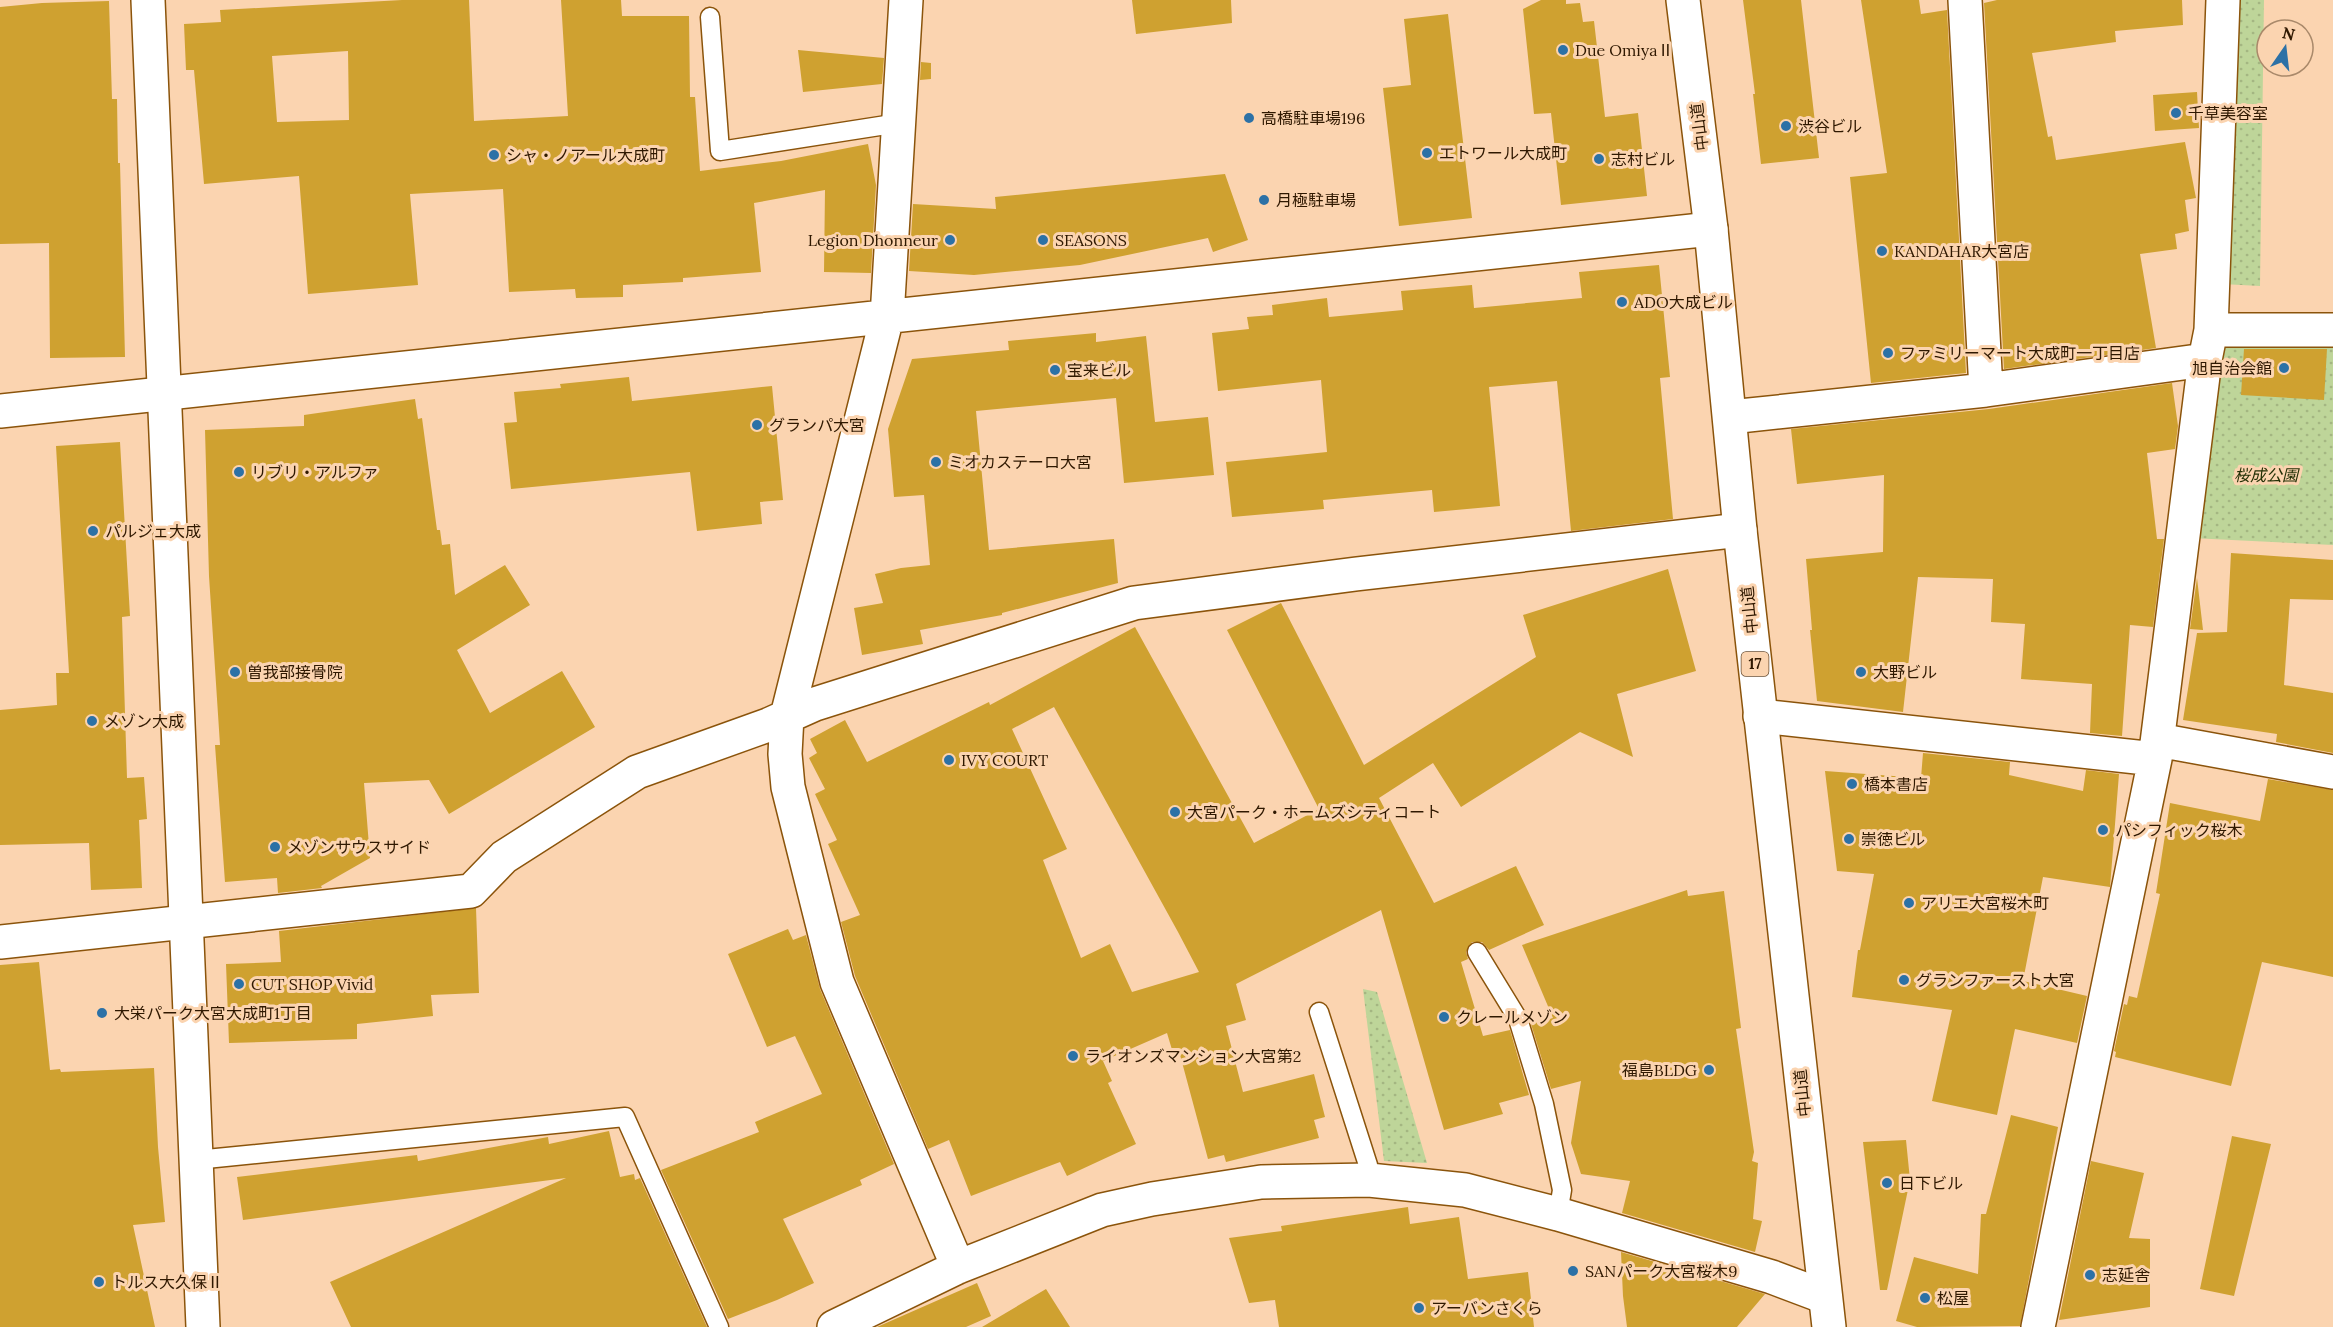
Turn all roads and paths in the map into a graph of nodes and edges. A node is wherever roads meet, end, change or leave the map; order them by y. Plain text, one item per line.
1 (148, 0) edge
2 (906, 0) edge
3 (1683, 0) edge
4 (1965, 0) edge
5 (2223, 0) edge
6 (710, 17) dead end
7 (899, 123) junction
8 (1711, 229) junction
9 (887, 317) junction
10 (2333, 330) edge
11 (2208, 345) junction
12 (1986, 390) junction
13 (163, 394) junction
14 (0, 411) edge
15 (1730, 417) junction
16 (1740, 530) junction
17 (787, 716) junction
18 (1760, 716) junction
19 (2156, 750) junction
20 (2333, 772) edge
21 (186, 921) junction
22 (0, 942) edge
23 (1477, 952) dead end
24 (1319, 1012) dead end
25 (196, 1160) junction
26 (1369, 1180) junction
27 (1558, 1214) junction
28 (958, 1267) junction
29 (1827, 1312) edge
30 (203, 1327) edge
31 (719, 1327) edge
32 (834, 1327) edge
33 (2038, 1327) edge

1 - 13 main road
2 - 7 main road
3 - 8 main road, 中山道 / 17
4 - 12 main road
5 - 11 main road
6 - 7 lane
7 - 9 main road
8 - 9 main road
8 - 15 main road, 中山道 / 17
9 - 13 main road
9 - 17 main road
10 - 11 main road
11 - 12 main road
11 - 19 main road
12 - 15 main road
13 - 14 main road
13 - 21 main road
15 - 16 main road, 中山道 / 17
16 - 17 main road
16 - 18 main road, 中山道 / 17
17 - 21 main road
17 - 28 main road
18 - 19 main road
18 - 29 main road, 中山道 / 17
19 - 20 main road
19 - 33 main road
21 - 22 main road
21 - 25 main road
23 - 27 lane
24 - 26 lane
25 - 30 main road
25 - 31 lane
26 - 27 main road
26 - 28 main road
27 - 29 main road
28 - 32 main road

